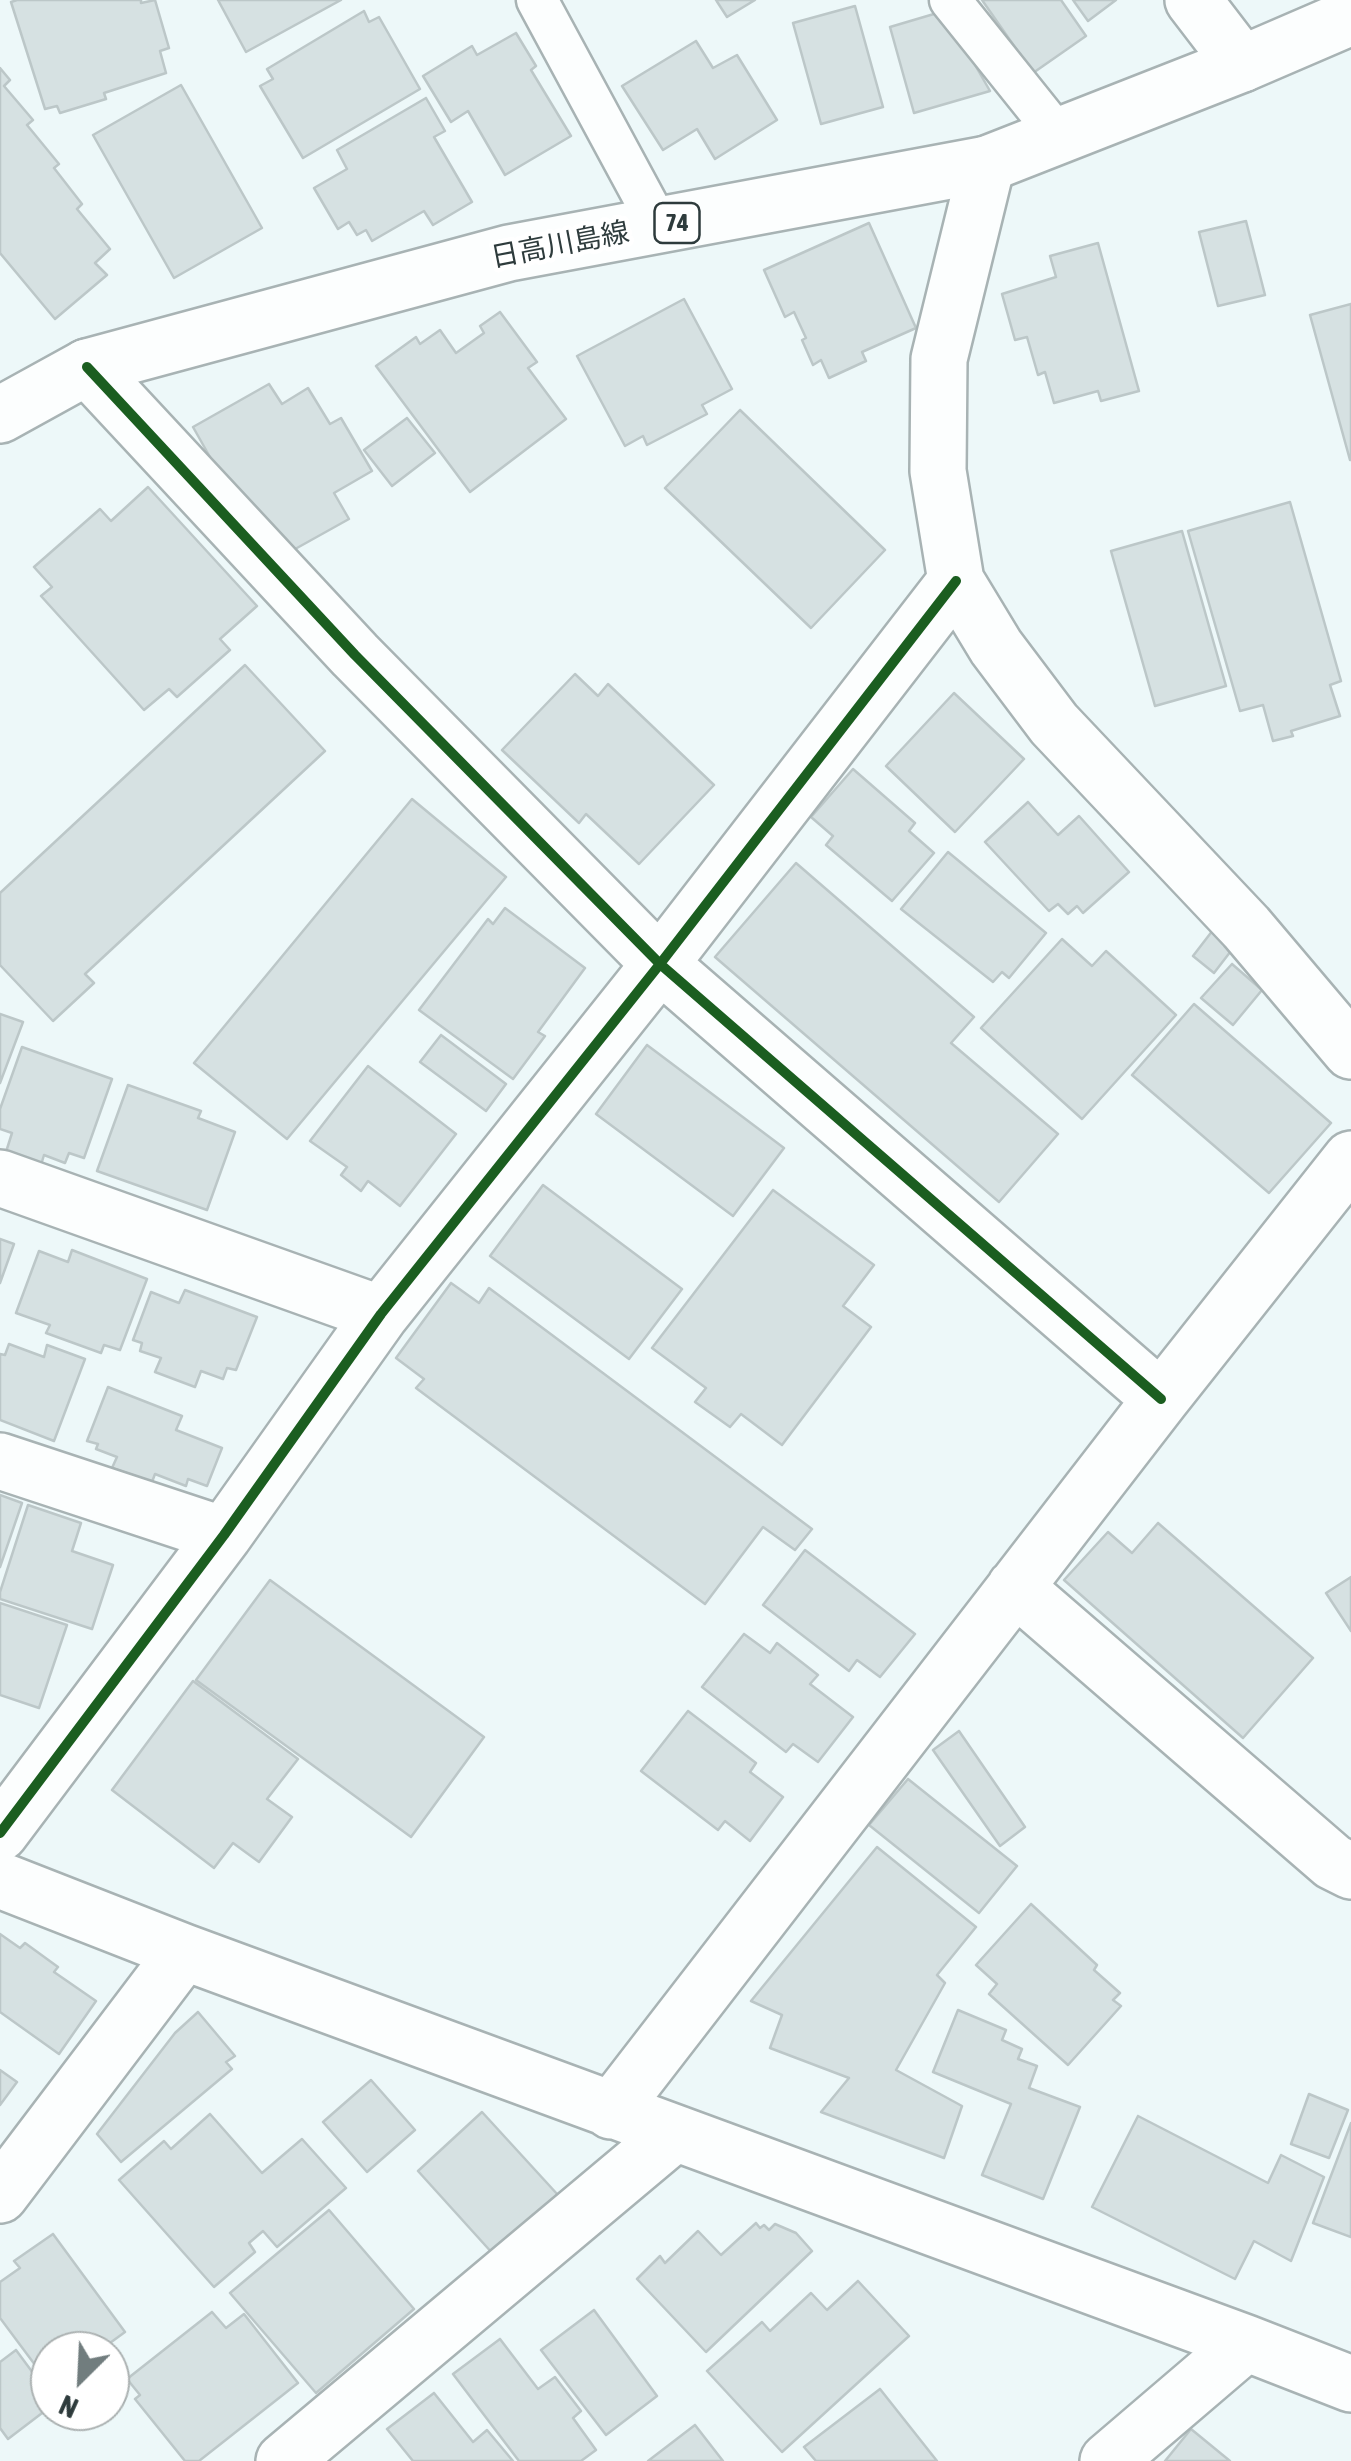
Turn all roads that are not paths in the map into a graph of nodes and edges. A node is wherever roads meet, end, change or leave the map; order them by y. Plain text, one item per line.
1 (537, 0) edge
2 (950, 0) edge
3 (1193, 0) edge
4 (1351, 17) edge
5 (1242, 64) junction
6 (1059, 136) junction
7 (987, 164) junction
8 (659, 226) junction
9 (87, 368) junction
10 (0, 415) edge
11 (956, 581) junction
12 (660, 964) junction
13 (1351, 1052) edge
14 (1351, 1159) edge
15 (0, 1178) edge
16 (381, 1314) junction
17 (1161, 1399) junction
18 (0, 1461) edge
19 (224, 1535) junction
20 (1015, 1587) junction
21 (0, 1832) edge
22 (1351, 1871) edge
23 (0, 1880) edge
24 (184, 1952) junction
25 (611, 2110) junction
26 (675, 2133) junction
27 (0, 2195) edge
28 (1246, 2343) junction
29 (1351, 2384) edge
30 (284, 2461) edge
31 (1108, 2461) edge

1 - 8 lane
2 - 6 lane
3 - 5 street
4 - 5 street, 日高川島線 / 74
5 - 6 street, 日高川島線 / 74
6 - 7 street, 日高川島線 / 74
7 - 8 street, 日高川島線 / 74
7 - 11 street
8 - 9 street, 日高川島線 / 74
9 - 10 street, 日高川島線 / 74
9 - 12 street
11 - 12 street
11 - 13 street
12 - 16 street
12 - 17 street
14 - 17 street
15 - 16 street
16 - 19 street
17 - 20 street
18 - 19 street
19 - 21 street
20 - 22 street
20 - 25 street
23 - 24 street
24 - 25 street
24 - 27 street
25 - 26 street
26 - 28 street
26 - 30 street
28 - 29 street
28 - 31 street

